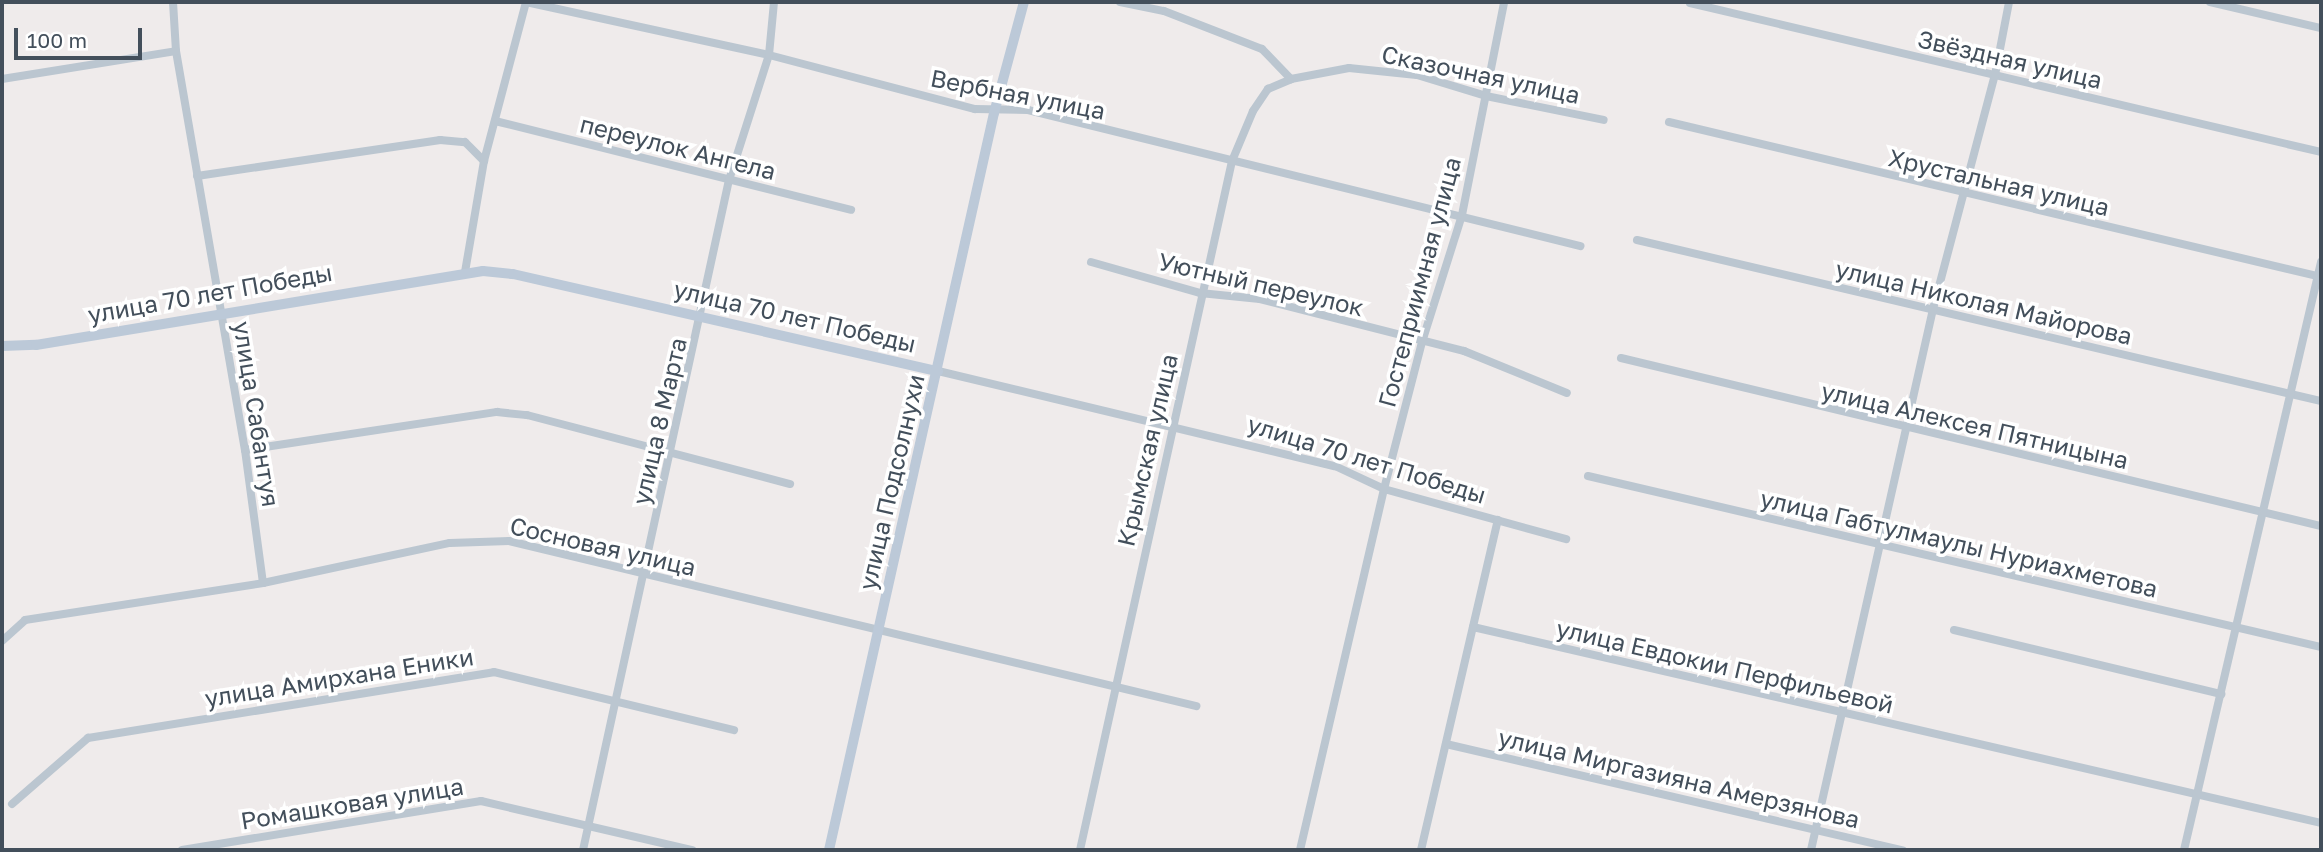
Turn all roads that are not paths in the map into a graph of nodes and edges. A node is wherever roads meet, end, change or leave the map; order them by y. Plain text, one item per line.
1 (173, 2) edge
2 (526, 2) edge
3 (774, 2) edge
4 (1024, 2) edge
5 (1120, 2) edge
6 (1504, 2) edge
7 (2008, 2) edge
8 (2210, 2) edge
9 (1690, 3) edge
10 (2321, 28) edge
11 (176, 51) junction
12 (769, 55) junction
13 (1995, 75) junction
14 (2, 79) edge
15 (1291, 79) junction
16 (1486, 96) junction
17 (994, 113) junction
18 (1604, 120) dead end
19 (495, 121) junction
20 (1670, 122) dead end
21 (2321, 152) edge
22 (484, 161) junction
23 (1232, 161) junction
24 (197, 176) junction
25 (729, 180) junction
26 (1964, 195) junction
27 (851, 210) dead end
28 (1462, 215) junction
29 (1637, 240) dead end
30 (1580, 246) dead end
31 (1091, 262) dead end
32 (2321, 262) edge
33 (465, 272) junction
34 (2320, 277) edge
35 (1200, 293) junction
36 (1933, 309) junction
37 (221, 312) junction
38 (702, 316) junction
39 (1422, 342) junction
40 (2, 346) edge
41 (1621, 358) dead end
42 (939, 371) junction
43 (1567, 393) dead end
44 (2291, 394) junction
45 (2321, 401) edge
46 (1174, 425) junction
47 (1906, 429) junction
48 (245, 450) junction
49 (669, 455) junction
50 (1587, 475) dead end
51 (790, 484) dead end
52 (1384, 489) junction
53 (2264, 512) junction
54 (1498, 520) junction
55 (2321, 526) edge
56 (1566, 539) dead end
57 (1881, 544) junction
58 (646, 575) junction
59 (262, 583) junction
60 (1473, 626) junction
61 (2236, 628) junction
62 (877, 629) junction
63 (1954, 630) dead end
64 (2, 640) edge
65 (2321, 648) edge
66 (1117, 685) junction
67 (2221, 694) junction
68 (617, 702) junction
69 (1196, 706) dead end
70 (1843, 714) junction
71 (734, 730) dead end
72 (1446, 744) junction
73 (2198, 793) junction
74 (12, 804) dead end
75 (2321, 823) edge
76 (589, 827) junction
77 (1816, 831) junction
78 (182, 850) edge
79 (583, 850) edge
80 (692, 850) edge
81 (829, 850) edge
82 (1080, 850) edge
83 (1300, 850) edge
84 (1421, 850) edge
85 (1811, 850) edge
86 (1903, 850) edge
87 (2184, 850) edge

1 - 11 street, улица Сабантуя
2 - 12 street, Вербная улица
2 - 19 street
3 - 12 street, улица 8 Марта
4 - 17 street, улица Подсолнухи
5 - 15 street
6 - 16 street, Гостеприимная улица
7 - 13 street
8 - 10 street
9 - 13 street, Звёздная улица
11 - 14 street
11 - 24 street, улица Сабантуя
12 - 17 street, Вербная улица
12 - 25 street, улица 8 Марта
13 - 21 street, Звёздная улица
13 - 26 street
15 - 16 street, Сказочная улица
15 - 23 street, Крымская улица
16 - 18 street, Сказочная улица
16 - 28 street, Гостеприимная улица
17 - 23 street, Вербная улица
17 - 42 street, улица Подсолнухи
19 - 22 street
19 - 25 street, переулок Ангела
20 - 26 street, Хрустальная улица
22 - 24 street
22 - 33 street
23 - 28 street, Вербная улица
23 - 35 street, Крымская улица
24 - 37 street, улица Сабантуя
25 - 27 street, переулок Ангела
25 - 38 street, улица 8 Марта
26 - 34 street, Хрустальная улица
26 - 36 street
28 - 30 street, Вербная улица
28 - 39 street, Гостеприимная улица
29 - 36 street, улица Николая Майорова
31 - 35 street, Уютный переулок
32 - 34 street
33 - 37 street, улица 70 лет Победы
33 - 38 street, улица 70 лет Победы
34 - 44 street
35 - 39 street, Уютный переулок
35 - 46 street, Крымская улица
36 - 44 street, улица Николая Майорова
36 - 47 street
37 - 40 street, улица 70 лет Победы
37 - 48 street, улица Сабантуя
38 - 42 street, улица 70 лет Победы
38 - 49 street, улица 8 Марта
39 - 43 street, Уютный переулок
39 - 52 street, Гостеприимная улица
41 - 47 street, улица Алексея Пятницына
42 - 46 street, улица 70 лет Победы
42 - 62 street, улица Подсолнухи
44 - 45 street, улица Николая Майорова
44 - 53 street
46 - 52 street, улица 70 лет Победы
46 - 66 street, Крымская улица
47 - 53 street, улица Алексея Пятницына
47 - 57 street
48 - 49 street
48 - 59 street, улица Сабантуя
49 - 51 street
49 - 58 street, улица 8 Марта
50 - 57 street, улица Габтулмаулы Нуриахметова
52 - 54 street, улица 70 лет Победы
52 - 83 street, Гостеприимная улица
53 - 55 street, улица Алексея Пятницына
53 - 61 street
54 - 56 street, улица 70 лет Победы
54 - 60 street
57 - 61 street, улица Габтулмаулы Нуриахметова
57 - 70 street
58 - 59 street, Сосновая улица
58 - 62 street, Сосновая улица
58 - 68 street, улица 8 Марта
59 - 64 street, Сосновая улица
60 - 70 street, улица Евдокии Перфильевой
60 - 72 street
61 - 65 street, улица Габтулмаулы Нуриахметова
61 - 67 street
62 - 66 street, Сосновая улица
62 - 81 street, улица Подсолнухи
63 - 67 street
66 - 69 street, Сосновая улица
66 - 82 street, Крымская улица
67 - 73 street
68 - 71 street, улица Амирхана Еники
68 - 74 street, улица Амирхана Еники
68 - 76 street, улица 8 Марта
70 - 73 street, улица Евдокии Перфильевой
70 - 77 street
72 - 77 street, улица Миргазияна Амерзянова
72 - 84 street
73 - 75 street, улица Евдокии Перфильевой
73 - 87 street
76 - 78 street, Ромашковая улица
76 - 79 street, улица 8 Марта
76 - 80 street, Ромашковая улица
77 - 85 street
77 - 86 street, улица Миргазияна Амерзянова

